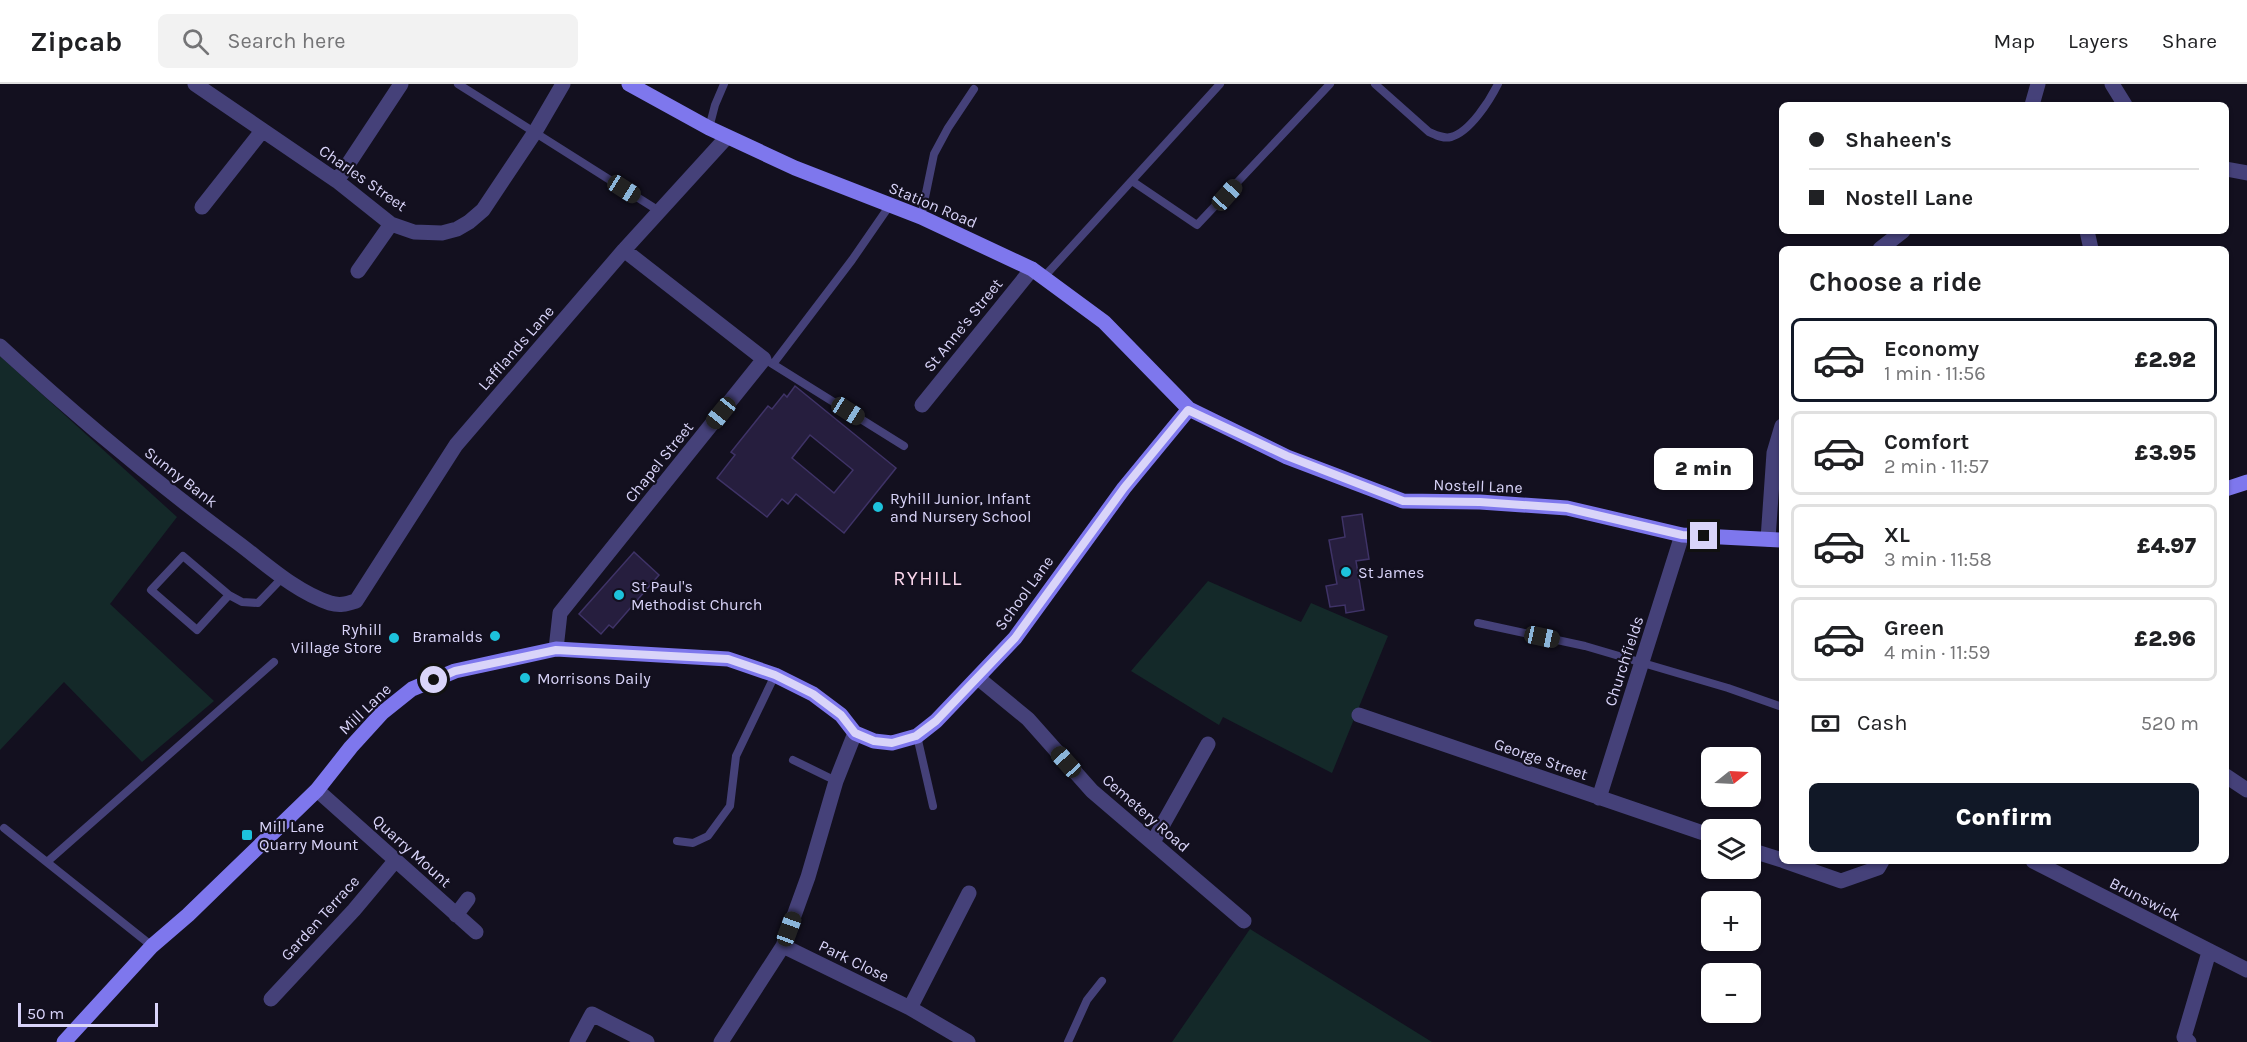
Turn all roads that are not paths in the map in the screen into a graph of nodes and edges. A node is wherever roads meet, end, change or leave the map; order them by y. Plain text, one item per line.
1 (195, 84) edge
2 (401, 84) edge
3 (458, 84) edge
4 (563, 84) edge
5 (629, 84) edge
6 (724, 84) edge
7 (1220, 84) edge
8 (1330, 84) edge
9 (1376, 84) edge
10 (1498, 84) edge
11 (2038, 84) edge
12 (2112, 84) edge
13 (974, 89) dead end
14 (2033, 102) edge
15 (2123, 102) edge
16 (709, 128) junction
17 (262, 131) junction
18 (535, 132) junction
19 (727, 137) junction
20 (2229, 170) edge
21 (2247, 173) edge
22 (337, 181) junction
23 (1132, 181) junction
24 (890, 205) junction
25 (202, 207) dead end
26 (659, 211) junction
27 (921, 217) junction
28 (391, 224) junction
29 (1899, 234) edge
30 (1884, 246) edge
31 (624, 250) junction
32 (358, 271) dead end
33 (1037, 273) junction
34 (0, 346) edge
35 (769, 362) junction
36 (922, 405) dead end
37 (1188, 410) junction
38 (1779, 436) edge
39 (904, 446) dead end
40 (2247, 482) edge
41 (2229, 488) edge
42 (1682, 535) junction
43 (1775, 539) edge
44 (283, 576) junction
45 (229, 595) junction
46 (356, 601) joint
47 (1478, 623) dead end
48 (556, 650) junction
49 (274, 662) dead end
50 (1642, 664) junction
51 (775, 675) junction
52 (978, 678) junction
53 (1779, 706) edge
54 (1359, 715) dead end
55 (855, 733) junction
56 (916, 736) junction
57 (1208, 744) dead end
58 (793, 760) dead end
59 (2229, 778) edge
60 (836, 781) junction
61 (317, 790) junction
62 (2247, 790) edge
63 (1599, 798) junction
64 (933, 806) dead end
65 (4, 828) dead end
66 (1701, 832) edge
67 (677, 841) dead end
68 (1153, 842) junction
69 (1761, 854) edge
70 (1779, 860) edge
71 (395, 861) junction
72 (47, 862) junction
73 (1792, 864) edge
74 (1880, 864) edge
75 (2039, 864) edge
76 (969, 892) dead end
77 (468, 899) dead end
78 (456, 915) junction
79 (1244, 921) dead end
80 (476, 932) dead end
81 (152, 946) junction
82 (783, 946) junction
83 (2209, 952) junction
84 (2247, 970) edge
85 (1102, 981) dead end
86 (271, 999) dead end
87 (910, 1008) junction
88 (64, 1042) edge
89 (577, 1042) edge
90 (647, 1042) edge
91 (721, 1042) edge
92 (968, 1042) edge
93 (1068, 1042) edge
94 (2189, 1042) edge

1 - 17 street, Charles Street
2 - 22 street
3 - 18 lane
4 - 18 street, Charles Street
5 - 16 street, Station Road
6 - 16 lane
7 - 23 lane
8 - 23 lane
9 - 10 lane
11 - 14 street
12 - 15 street
13 - 27 lane
16 - 19 street, Station Road
17 - 22 street, Charles Street
17 - 25 street
18 - 26 lane
18 - 28 street, Charles Street
19 - 24 street, Station Road
19 - 26 street, Lafflands Lane
20 - 21 street
22 - 28 street, Charles Street
23 - 33 lane
24 - 27 street, Station Road
24 - 35 lane
26 - 31 street, Lafflands Lane
27 - 33 street, Station Road
28 - 32 street
29 - 30 street
31 - 35 street
31 - 46 street, Lafflands Lane
33 - 36 street, St Anne's Street
33 - 37 street, Station Road
34 - 44 street, Sunny Bank
35 - 39 lane
35 - 48 street, Chapel Street
37 - 42 street, Nostell Lane
37 - 52 street, School Lane
38 - 43 street
40 - 41 street
42 - 43 street, Nostell Lane
42 - 50 street, Churchfields
44 - 45 lane
44 - 46 street, Sunny Bank
45 - 45 lane
47 - 50 lane
48 - 51 street, Mill Lane
48 - 61 street, Mill Lane
49 - 72 lane
50 - 53 lane
50 - 63 street, Churchfields
51 - 55 street, Mill Lane
51 - 67 lane
52 - 56 street, School Lane
52 - 68 street, Cemetery Road
54 - 63 street, George Street
55 - 56 street, School Lane
55 - 60 street
56 - 64 lane
57 - 68 street
58 - 60 lane
59 - 62 street
60 - 82 street
61 - 71 street, Quarry Mount
61 - 81 street, Mill Lane
63 - 66 street, George Street
65 - 72 lane
68 - 79 street, Cemetery Road
69 - 70 street
71 - 78 street, Quarry Mount
71 - 86 street, Garden Terrace
72 - 81 lane
73 - 74 street
75 - 83 street, Brunswick
76 - 87 street
77 - 78 street, Quarry Mount
78 - 80 street, Quarry Mount
81 - 88 street, Mill Lane
82 - 87 street, Park Close
82 - 91 street
83 - 84 street, Brunswick
83 - 94 street
85 - 93 lane
87 - 92 street, Park Close
89 - 90 street

